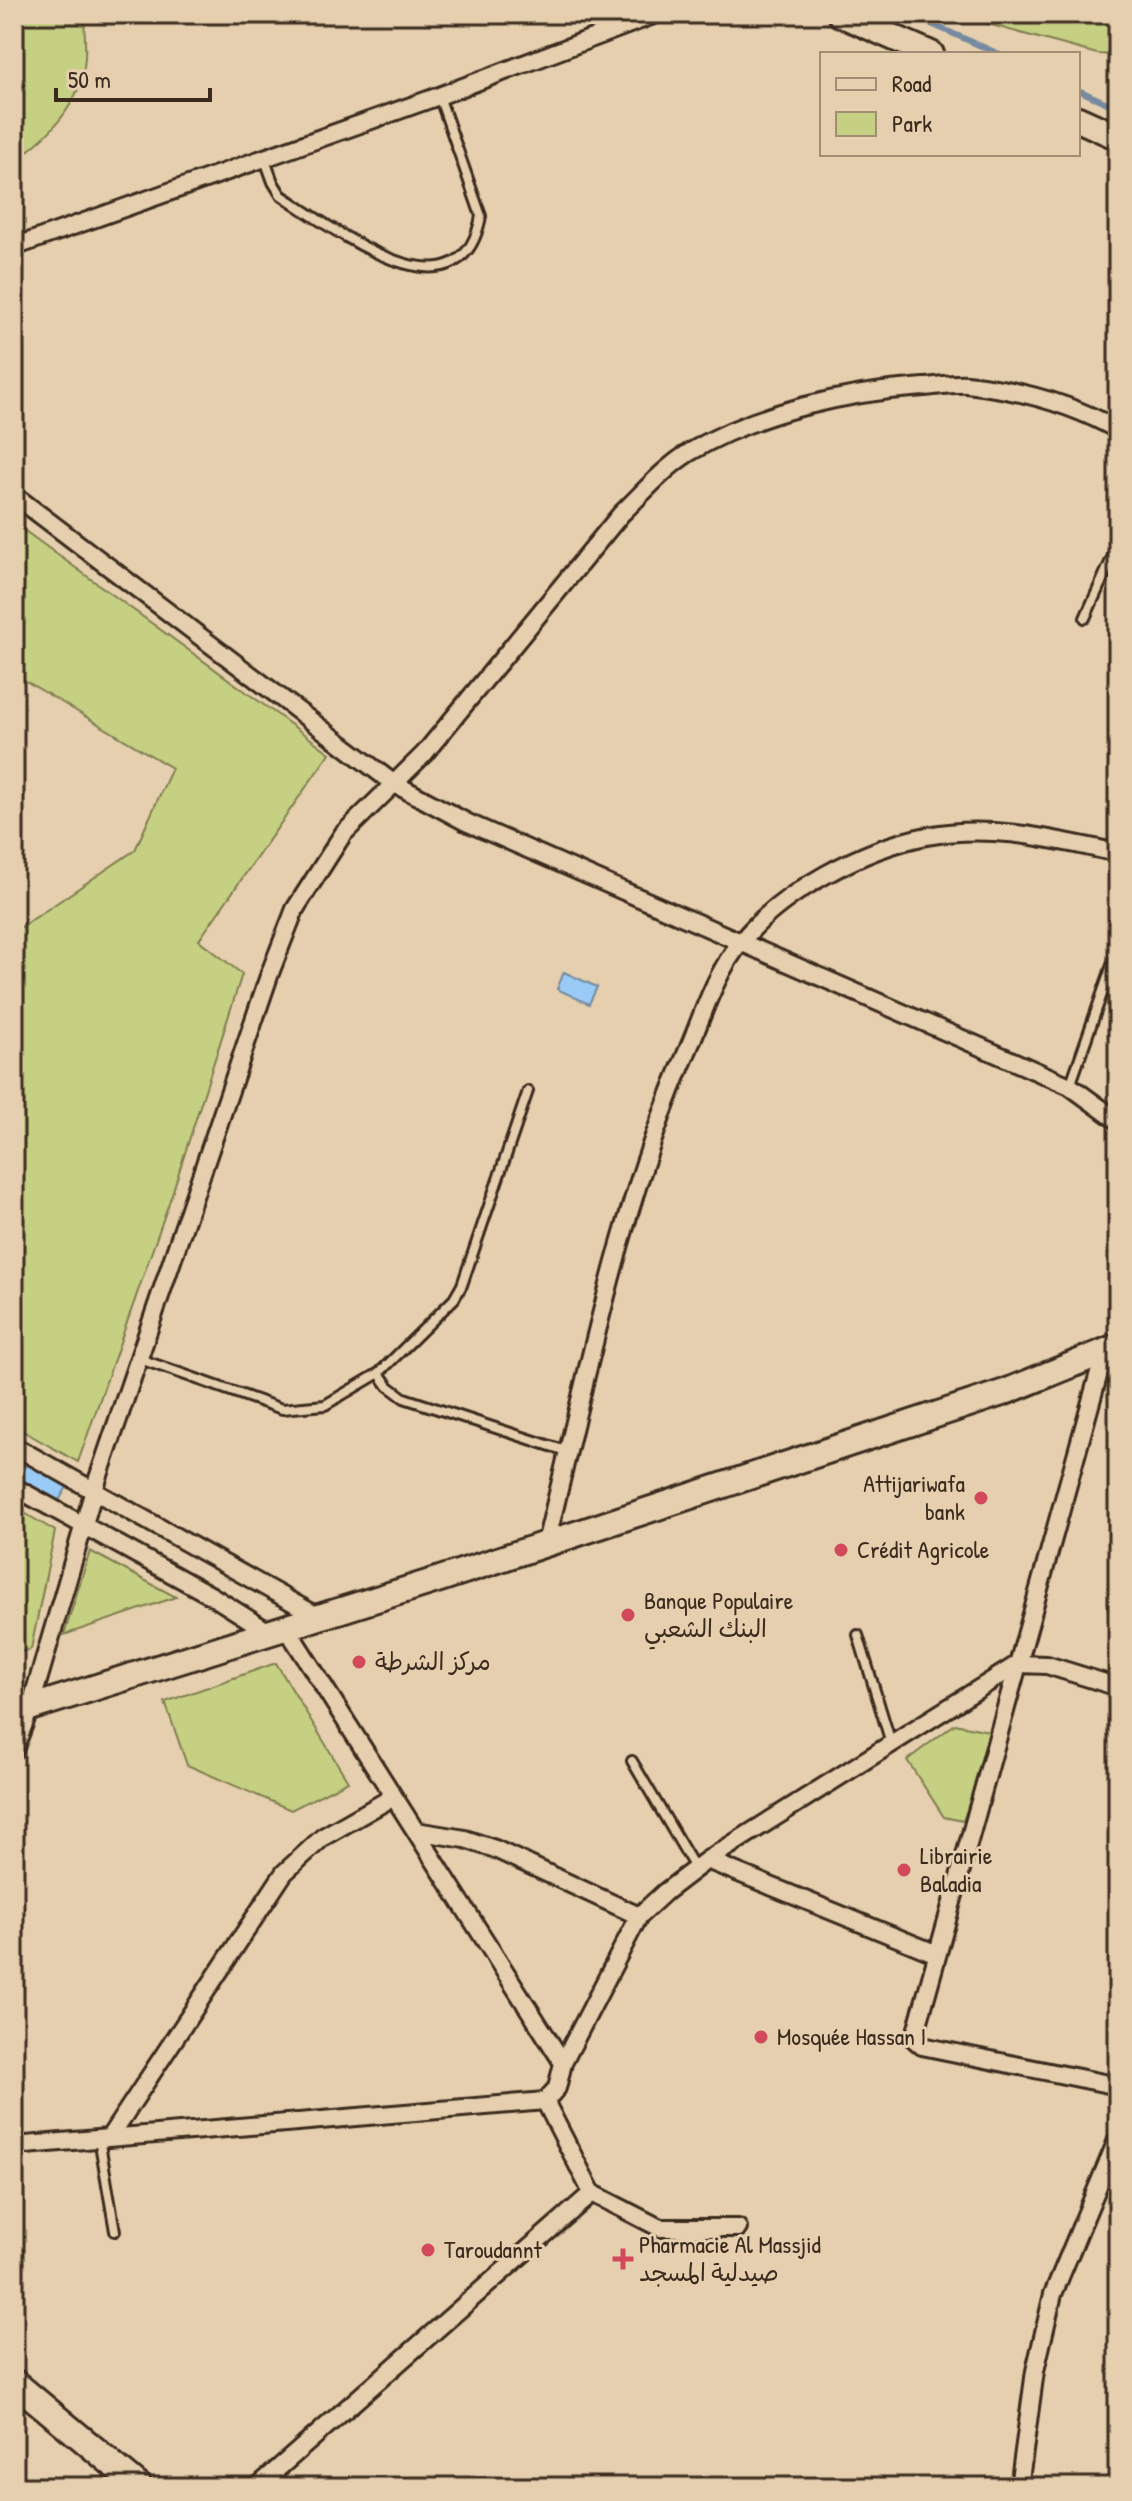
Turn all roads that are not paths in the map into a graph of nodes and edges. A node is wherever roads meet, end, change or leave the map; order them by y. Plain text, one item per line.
1 (656, 14) edge
2 (840, 14) edge
3 (926, 52) edge
4 (439, 96) junction
5 (1080, 120) edge
6 (1118, 137) edge
7 (264, 156) junction
8 (14, 247) edge
9 (1118, 430) edge
10 (14, 495) edge
11 (1118, 545) edge
12 (1085, 618) dead end
13 (393, 783) junction
14 (1118, 853) edge
15 (741, 942) junction
16 (1118, 948) edge
17 (1070, 1086) junction
18 (528, 1091) dead end
19 (1118, 1121) edge
20 (1112, 1348) edge
21 (140, 1359) junction
22 (379, 1373) junction
23 (14, 1446) edge
24 (569, 1452) junction
25 (14, 1487) edge
26 (94, 1490) junction
27 (83, 1525) junction
28 (546, 1543) junction
29 (319, 1617) junction
30 (278, 1630) junction
31 (858, 1635) dead end
32 (1018, 1664) junction
33 (1118, 1687) edge
34 (22, 1710) edge
35 (891, 1744) junction
36 (14, 1750) edge
37 (632, 1761) dead end
38 (393, 1797) junction
39 (416, 1831) junction
40 (702, 1864) junction
41 (639, 1916) junction
42 (937, 1954) junction
43 (563, 2063) junction
44 (1118, 2086) edge
45 (545, 2101) junction
46 (104, 2138) junction
47 (1118, 2138) edge
48 (14, 2146) edge
49 (592, 2193) junction
50 (738, 2228) dead end
51 (115, 2231) dead end
52 (14, 2382) edge
53 (140, 2487) edge
54 (257, 2487) edge
55 (1019, 2487) edge

1 - 4 street
2 - 3 main road
4 - 7 street
4 - 7 lane
5 - 6 main road
7 - 8 street
9 - 13 street
10 - 13 street
11 - 12 lane
13 - 15 street
13 - 21 street
14 - 15 street
15 - 17 street
15 - 24 street
16 - 17 lane
17 - 19 street
18 - 22 lane
20 - 28 main road
20 - 32 street
21 - 22 lane
21 - 26 street
22 - 24 lane
23 - 26 street
24 - 28 street
25 - 27 street
26 - 27 street
26 - 29 street
27 - 30 street
27 - 34 street
28 - 29 main road
29 - 30 main road
30 - 34 main road
30 - 38 street
31 - 35 lane
32 - 33 street
32 - 35 street
32 - 42 street
34 - 36 street
35 - 40 street
37 - 40 lane
38 - 39 street
38 - 46 street
39 - 41 street
39 - 43 street
40 - 41 street
40 - 42 street
41 - 43 street
42 - 44 street
43 - 45 street
45 - 46 street
45 - 49 street
46 - 48 street
46 - 51 lane
47 - 55 street
49 - 50 street
49 - 54 street
52 - 53 main road

